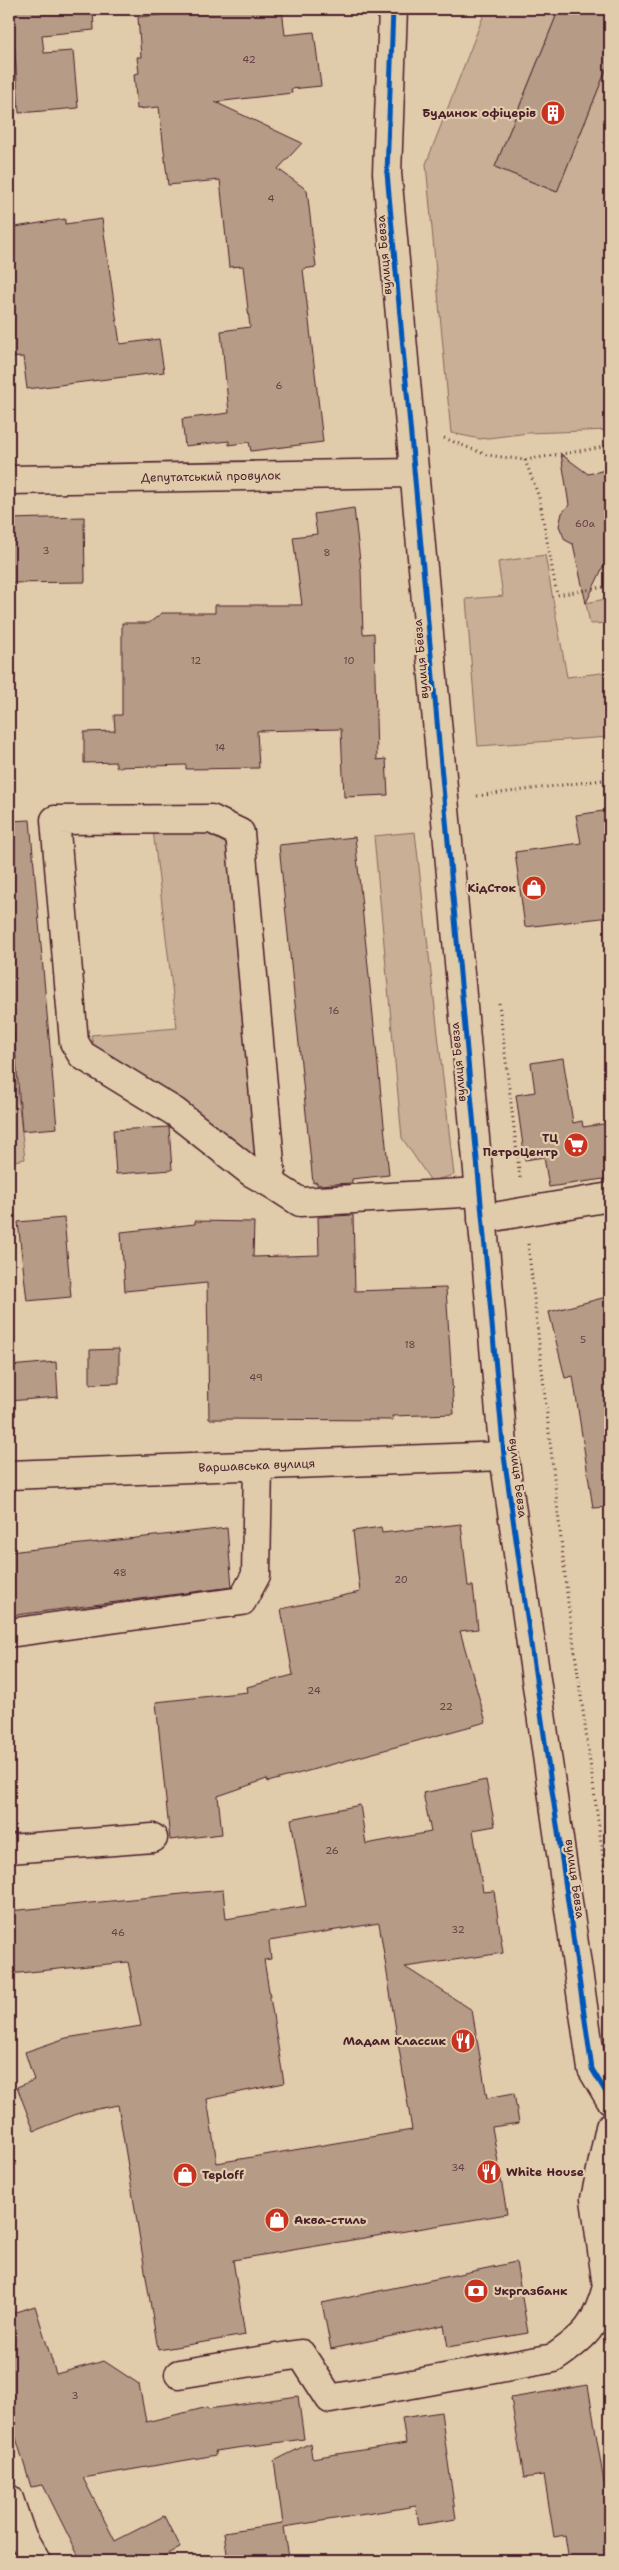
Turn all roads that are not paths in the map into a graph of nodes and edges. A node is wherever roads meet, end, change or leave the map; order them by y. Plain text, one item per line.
1 (394, 11) edge
2 (414, 473) junction
3 (9, 480) edge
4 (272, 1184) junction
5 (480, 1192) junction
6 (610, 1197) edge
7 (482, 1219) junction
8 (504, 1456) junction
9 (258, 1465) junction
10 (9, 1475) edge
11 (9, 1633) edge
12 (153, 1838) dead end
13 (9, 1849) edge
14 (610, 2099) edge
15 (610, 2127) edge
16 (608, 2287) edge
17 (179, 2374) dead end
18 (9, 2499) edge
19 (36, 2561) edge

1 - 2 street, вулиця Бевза
2 - 3 street, Депутатський провулок
2 - 5 street, вулиця Бевза
4 - 4 street
4 - 5 street
5 - 7 street, вулиця Бевза
6 - 7 street
7 - 8 street, вулиця Бевза
8 - 9 street, Варшавська вулиця
8 - 14 street, вулиця Бевза
9 - 10 street, Варшавська вулиця
9 - 11 street
12 - 13 street
15 - 16 street
16 - 17 street
18 - 19 street

